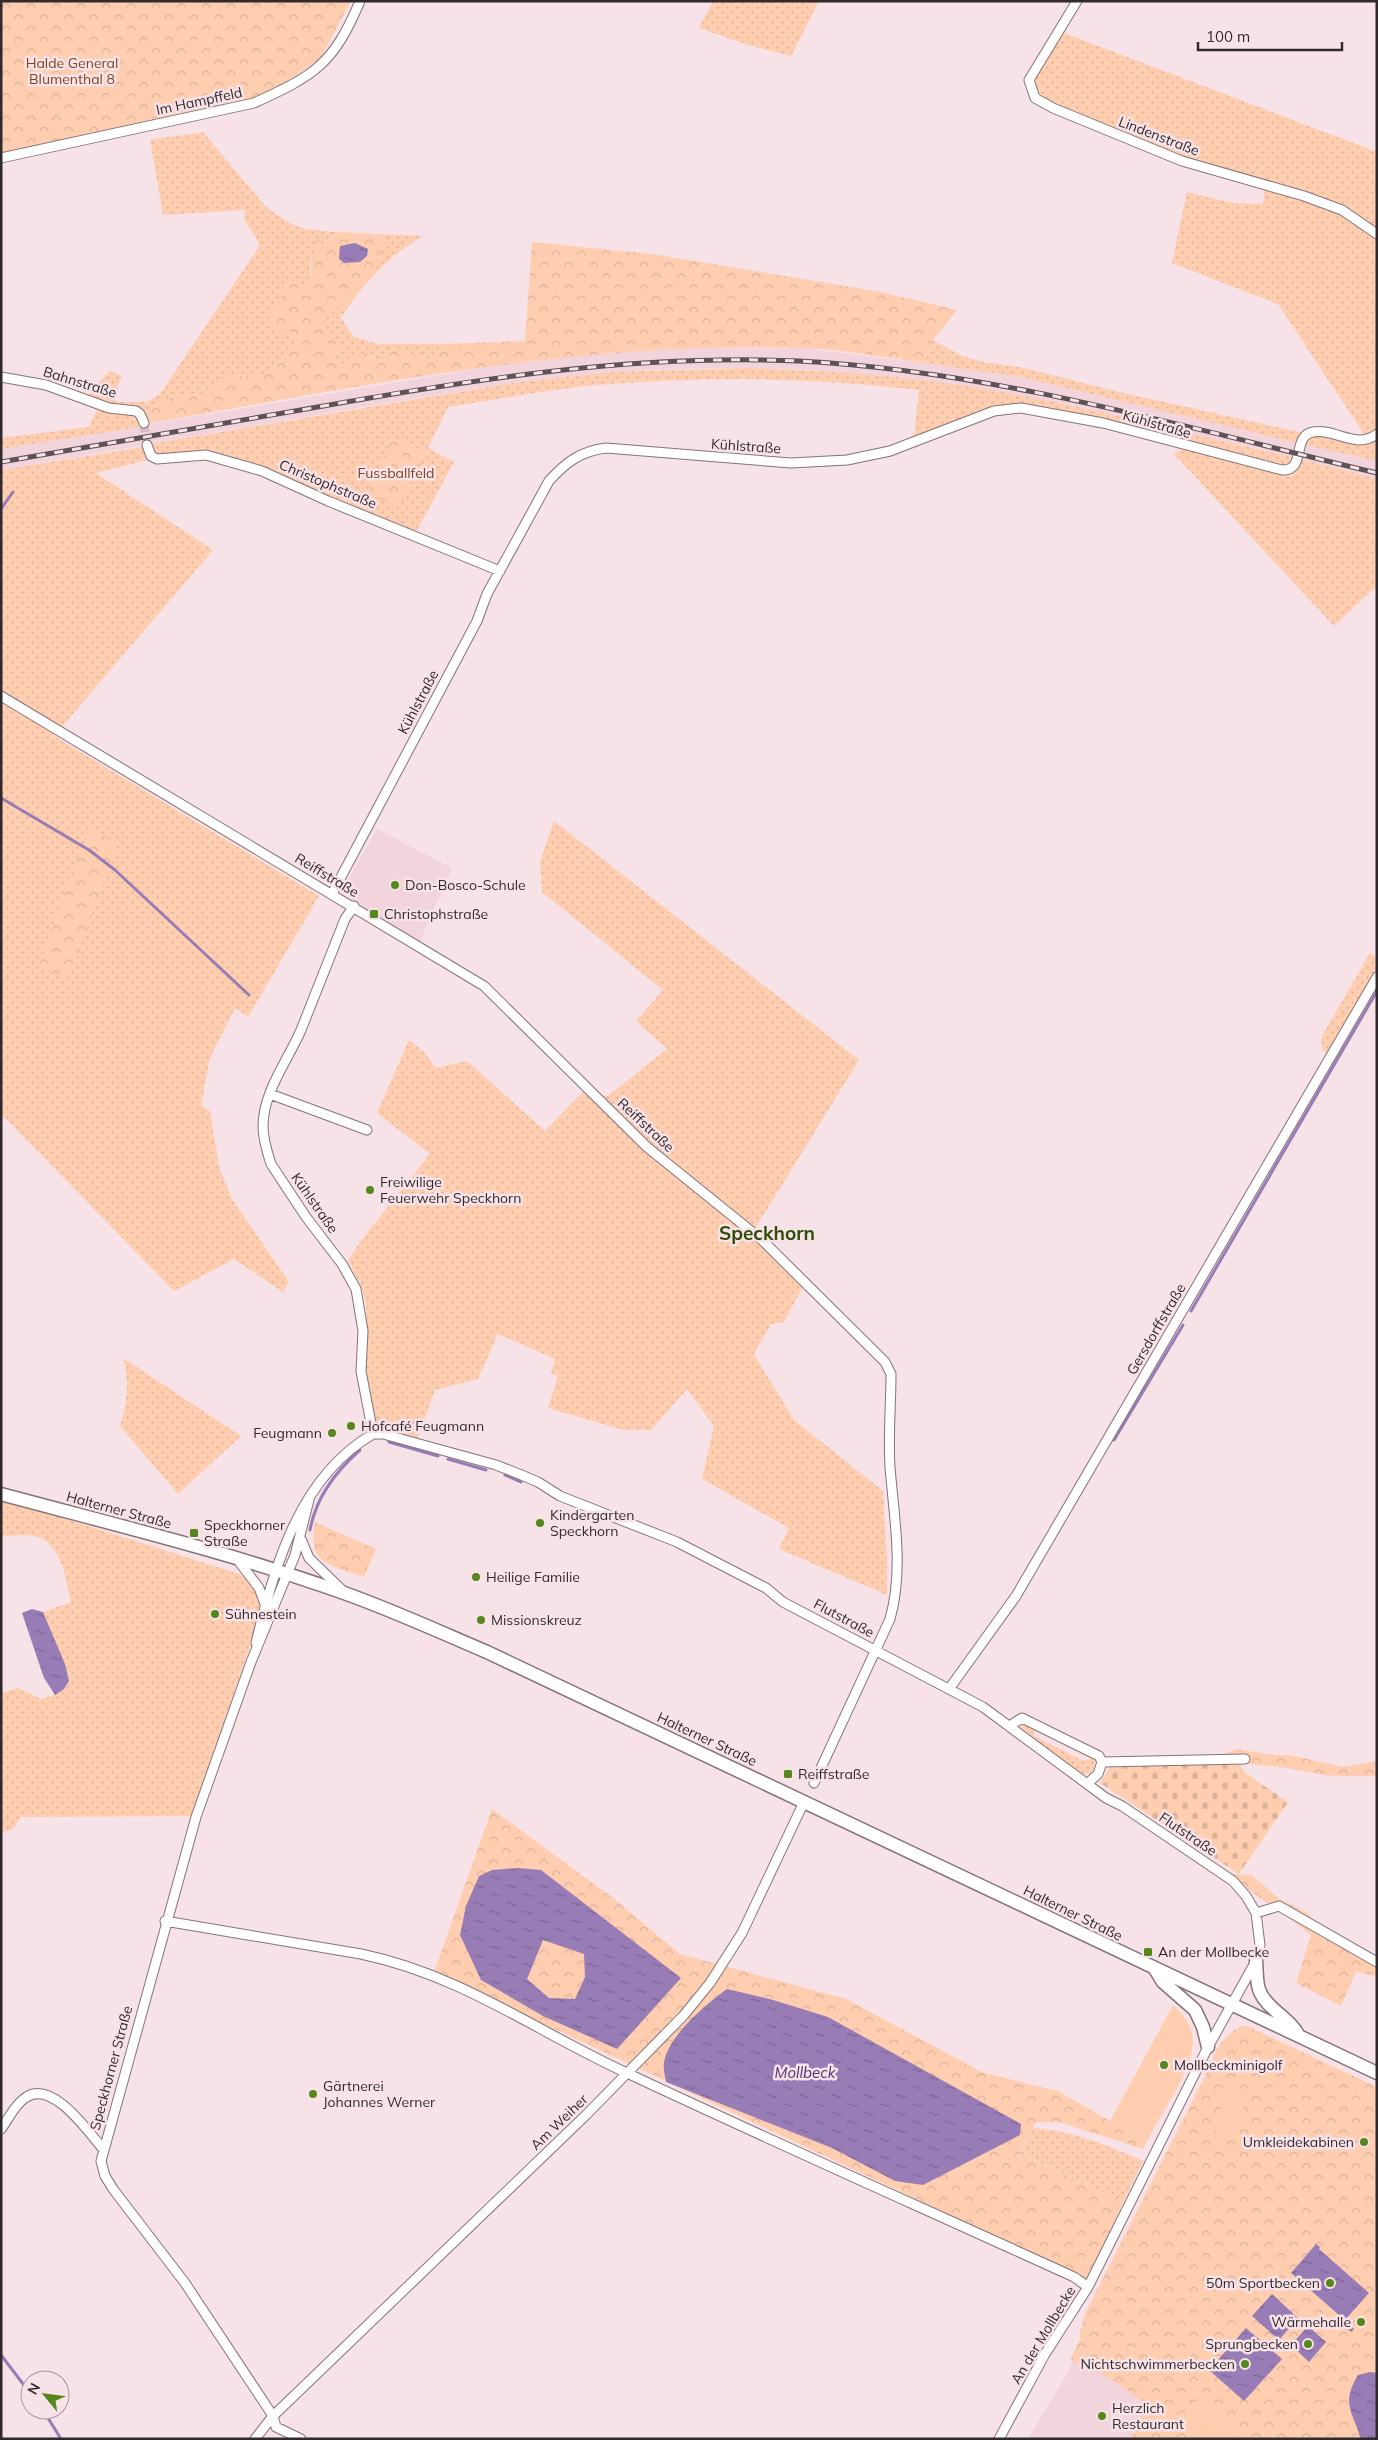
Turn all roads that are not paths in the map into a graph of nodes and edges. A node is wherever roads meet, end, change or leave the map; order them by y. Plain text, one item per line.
1 (360, 1) edge
2 (1077, 1) edge
3 (1, 158) edge
4 (1377, 234) edge
5 (1, 377) edge
6 (144, 423) dead end
7 (1377, 434) edge
8 (147, 445) tunnel mouth
9 (500, 571) junction
10 (1, 696) edge
11 (332, 894) junction
12 (354, 906) junction
13 (1377, 977) edge
14 (270, 1094) junction
15 (367, 1130) dead end
16 (373, 1434) junction
17 (1, 1494) edge
18 (309, 1500) junction
19 (301, 1539) junction
20 (237, 1558) junction
21 (275, 1570) junction
22 (289, 1574) junction
23 (345, 1593) junction
24 (265, 1604) junction
25 (876, 1650) junction
26 (251, 1662) junction
27 (949, 1689) junction
28 (1011, 1725) junction
29 (1245, 1759) dead end
30 (1102, 1762) junction
31 (814, 1783) dead end
32 (1088, 1784) junction
33 (801, 1807) junction
34 (1256, 1913) junction
35 (165, 1921) junction
36 (1256, 1961) junction
37 (1377, 1962) edge
38 (1155, 1969) junction
39 (1232, 2005) junction
40 (1299, 2036) junction
41 (1208, 2047) junction
42 (626, 2073) junction
43 (1377, 2073) edge
44 (1, 2129) edge
45 (104, 2150) junction
46 (1088, 2286) junction
47 (272, 2416) junction
48 (255, 2439) edge
49 (301, 2439) edge
50 (999, 2439) edge

1 - 3 street, Im Hampffeld
2 - 4 street, Lindenstraße
5 - 6 street, Bahnstraße
7 - 9 street, Kühlstraße
8 - 9 street, Christophstraße
9 - 11 street, Kühlstraße
10 - 11 street, Reiffstraße
11 - 12 street, Reiffstraße
12 - 14 street, Kühlstraße
12 - 25 street, Reiffstraße
13 - 27 street, Gersdorffstraße
14 - 15 street
14 - 16 street, Kühlstraße
16 - 18 street
16 - 25 street, Flutstraße
17 - 20 main road, Halterner Straße
18 - 19 street
18 - 21 street
19 - 22 street
19 - 23 street
20 - 21 main road, Halterner Straße
20 - 24 street
21 - 22 main road, Halterner Straße
21 - 24 street, Speckhorner Straße
22 - 23 main road, Halterner Straße
22 - 26 street, Speckhorner Straße
23 - 33 main road, Halterner Straße
24 - 26 street, Speckhorner Straße
25 - 27 street, Flutstraße
25 - 31 street, Reiffstraße
26 - 35 street, Speckhorner Straße
27 - 28 street, Flutstraße
28 - 30 street
28 - 32 street, Flutstraße
29 - 30 street
30 - 32 street
32 - 34 street, Flutstraße
33 - 38 main road, Halterner Straße
33 - 42 street, Am Weiher
34 - 36 street, Flutstraße
34 - 37 street
35 - 42 street
35 - 45 street, Speckhorner Straße
36 - 39 street, Flutstraße
36 - 40 main road
38 - 39 main road, Halterner Straße
38 - 41 main road
39 - 40 main road, Halterner Straße
39 - 41 street, An der Mollbecke
40 - 43 main road, Halterner Straße
41 - 46 street, An der Mollbecke
42 - 46 street
42 - 47 street, Am Weiher
44 - 45 street
45 - 47 street, Speckhorner Straße
46 - 50 street, An der Mollbecke
47 - 48 street
47 - 49 street, Speckhorner Straße

